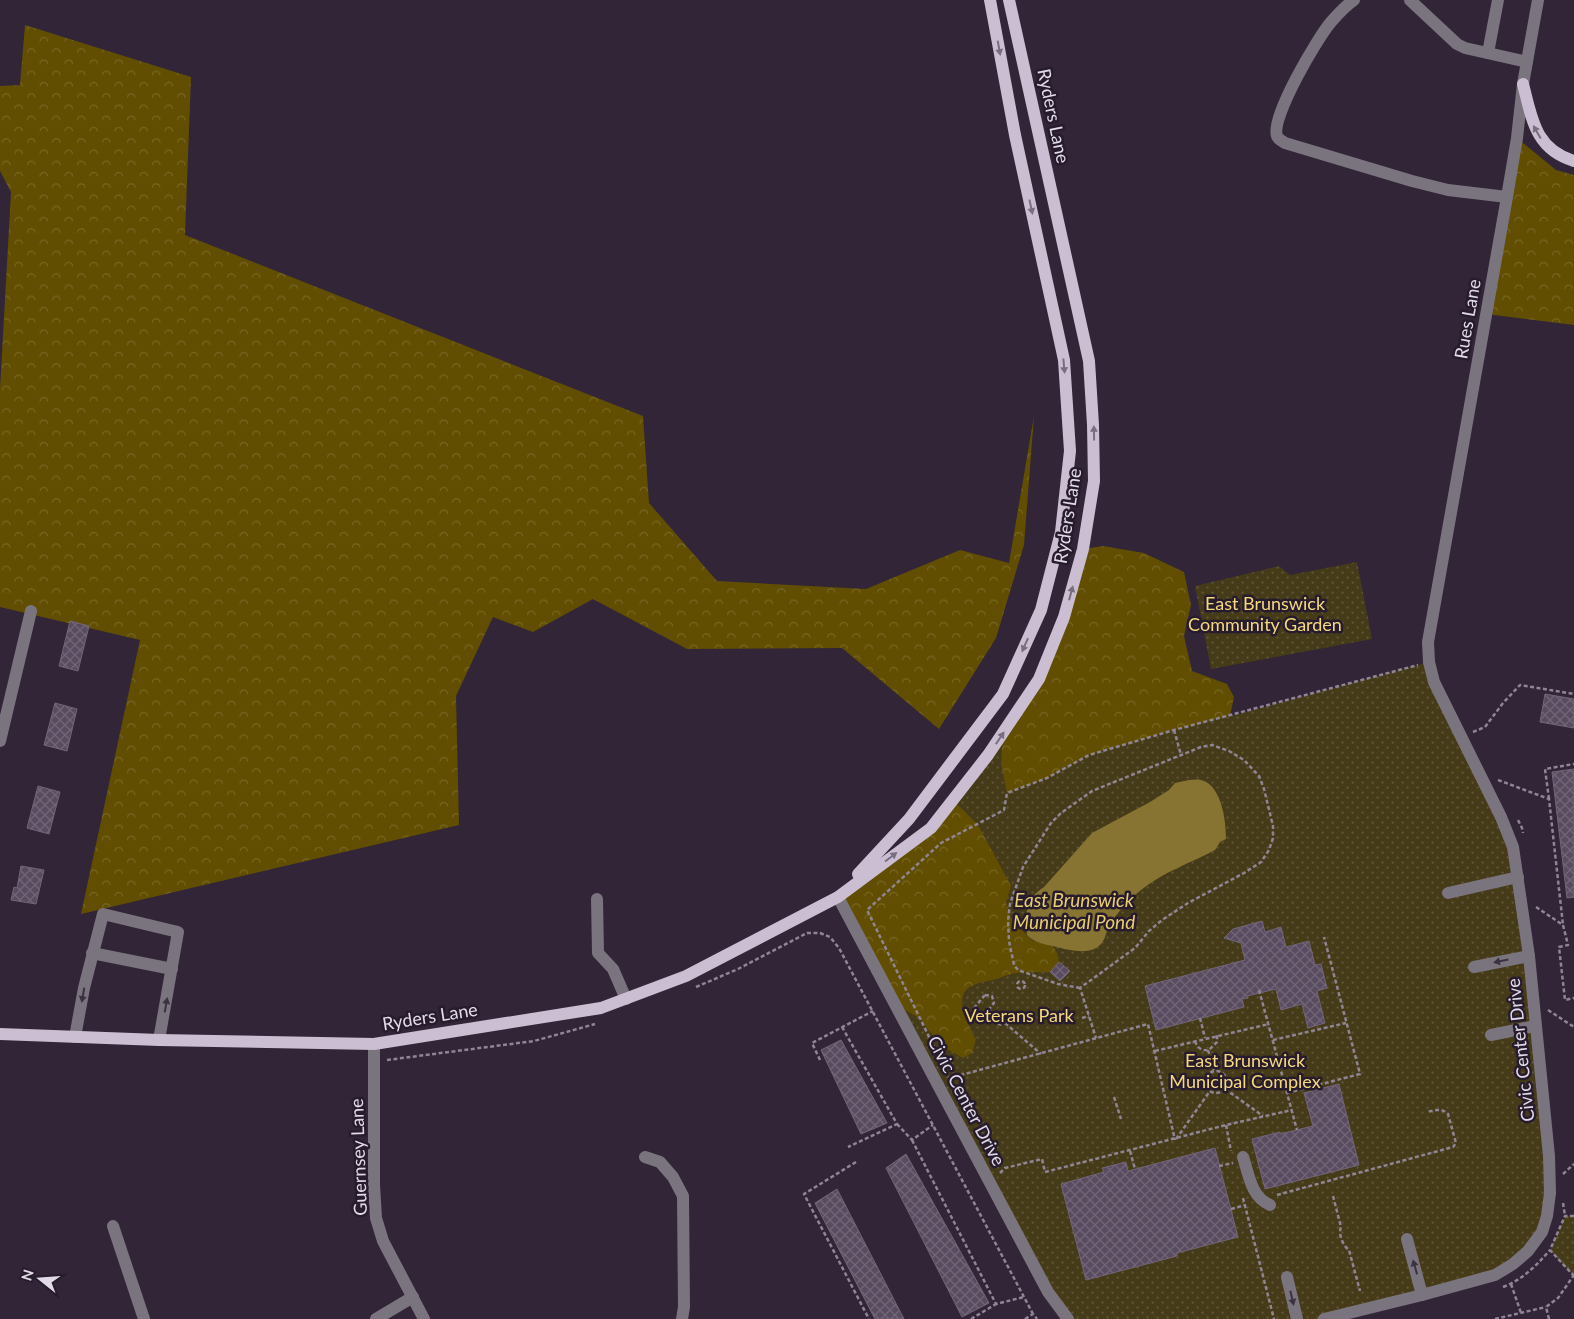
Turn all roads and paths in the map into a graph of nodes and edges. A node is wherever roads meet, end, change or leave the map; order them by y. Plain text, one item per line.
1 (990, 0) edge
2 (1009, 0) edge
3 (1354, 0) edge
4 (1410, 0) edge
5 (1498, 0) edge
6 (1538, 0) edge
7 (1488, 53) junction
8 (1527, 62) junction
9 (1523, 84) junction
10 (1574, 161) edge
11 (1507, 197) junction
12 (31, 611) dead end
13 (1428, 642) joint
14 (1429, 662) junction
15 (1574, 694) edge
16 (2, 724) edge
17 (1174, 730) junction
18 (1470, 733) dead end
19 (0, 741) edge
20 (1181, 755) junction
21 (1574, 764) edge
22 (1499, 787) dead end
23 (1549, 799) junction
24 (1518, 820) dead end
25 (1523, 837) dead end
26 (1518, 877) junction
27 (1448, 893) dead end
28 (838, 897) junction
29 (597, 899) dead end
30 (1536, 907) dead end
31 (1563, 925) junction
32 (1324, 937) dead end
33 (92, 953) junction
34 (1529, 956) junction
35 (1474, 967) dead end
36 (172, 970) junction
37 (1080, 988) junction
38 (689, 990) dead end
39 (1259, 990) dead end
40 (1574, 998) edge
41 (626, 999) junction
42 (1542, 1007) dead end
43 (989, 1010) junction
44 (873, 1011) junction
45 (1089, 1016) junction
46 (998, 1017) junction
47 (1082, 1018) dead end
48 (1200, 1018) dead end
49 (599, 1022) dead end
50 (1005, 1023) junction
51 (1346, 1023) junction
52 (1268, 1024) junction
53 (1535, 1026) junction
54 (1574, 1026) edge
55 (842, 1027) junction
56 (0, 1034) edge
57 (1491, 1034) dead end
58 (1217, 1035) junction
59 (75, 1036) junction
60 (1096, 1038) junction
61 (1205, 1038) junction
62 (159, 1040) junction
63 (1273, 1040) junction
64 (1195, 1041) junction
65 (374, 1044) junction
66 (1208, 1050) junction
67 (1155, 1051) junction
68 (937, 1052) dead end
69 (1041, 1054) junction
70 (385, 1060) dead end
71 (820, 1060) dead end
72 (946, 1069) dead end
73 (1214, 1071) junction
74 (1226, 1089) junction
75 (1210, 1091) junction
76 (1287, 1093) junction
77 (1114, 1098) dead end
78 (1292, 1110) junction
79 (1427, 1112) dead end
80 (1264, 1116) junction
81 (1121, 1119) dead end
82 (897, 1124) junction
83 (933, 1126) junction
84 (1226, 1126) junction
85 (1297, 1130) dead end
86 (912, 1140) junction
87 (1175, 1140) junction
88 (848, 1147) dead end
89 (1130, 1151) junction
90 (1237, 1155) joint
91 (645, 1157) dead end
92 (856, 1162) dead end
93 (1219, 1166) dead end
94 (1136, 1169) dead end
95 (1236, 1171) dead end
96 (988, 1180) junction
97 (1242, 1196) dead end
98 (1333, 1196) dead end
99 (1270, 1201) joint
100 (1252, 1203) dead end
101 (1245, 1205) junction
102 (1231, 1209) dead end
103 (1574, 1216) edge
104 (113, 1226) dead end
105 (1407, 1239) dead end
106 (1574, 1276) edge
107 (1287, 1277) dead end
108 (1511, 1284) dead end
109 (1360, 1290) dead end
110 (1422, 1295) junction
111 (413, 1297) junction
112 (1024, 1298) junction
113 (996, 1304) junction
114 (1546, 1307) junction
115 (1521, 1313) junction
116 (1033, 1314) junction
117 (1355, 1315) edge
118 (144, 1319) edge
119 (376, 1319) edge
120 (424, 1319) edge
121 (682, 1319) edge
122 (870, 1319) edge
123 (971, 1319) edge
124 (1025, 1319) edge
125 (1036, 1319) edge
126 (1068, 1319) edge
127 (1274, 1319) edge
128 (1296, 1319) edge
129 (1324, 1319) edge
130 (1495, 1319) edge
131 (1548, 1319) edge

1 -> 28 main road, Ryders Lane
28 -> 2 main road, Ryders Lane
3 - 11 street
4 - 7 street
5 - 7 street
6 - 8 street, Rues Lane
7 - 8 street
8 - 9 street, Rues Lane
10 -> 9 main road
9 - 11 street, Rues Lane
11 - 13 street, Rues Lane
12 - 16 street
13 - 14 street, Civic Center Drive
14 - 17 path
14 - 26 street, Civic Center Drive
15 - 18 path
16 - 19 street
17 - 20 path
17 - 68 path
20 - 37 path
20 - 37 path
21 - 23 path
22 - 23 path
23 - 31 path
24 - 25 path
26 - 27 street
26 - 34 street, Civic Center Drive
28 - 41 main road, Ryders Lane
28 - 96 street, Civic Center Drive
29 - 41 street
30 - 31 path
31 - 40 path
32 - 51 path
33 - 36 street
33 - 36 street
33 -> 59 street
34 -> 35 street
34 - 53 street, Civic Center Drive
62 -> 36 street
37 - 45 path
38 - 44 path
39 - 52 path
41 - 65 main road, Ryders Lane
42 - 54 path
43 - 43 path
43 - 46 path
44 - 55 path
44 - 83 path
45 - 47 path
45 - 60 path
46 - 50 path
46 - 50 path
48 - 61 path
49 - 70 path
50 - 69 path
51 - 63 path
51 - 76 path
52 - 58 path
52 - 63 path
53 - 57 street
53 - 110 street, Civic Center Drive
55 - 71 path
55 - 82 path
56 - 59 main road, Ryders Lane
58 - 61 path
58 - 66 path
59 - 62 main road, Ryders Lane
60 - 67 path
60 - 69 path
61 - 64 path
62 - 65 main road, Ryders Lane
63 - 76 path
64 - 66 path
64 - 67 path
65 - 111 street, Guernsey Lane
66 - 73 path
67 - 87 path
69 - 72 path
73 - 74 path
73 - 75 path
74 - 75 path
74 - 80 path
75 - 87 path
76 - 78 path
77 - 81 path
78 - 80 path
78 - 85 path
79 - 99 path
80 - 84 path
82 - 86 path
82 - 88 path
83 - 86 path
83 - 112 path
84 - 87 path
84 - 90 path
86 - 113 path
87 - 89 path
89 - 94 path
89 - 96 path
90 - 99 street
91 - 121 street
92 - 122 path
93 - 95 path
96 - 126 street, Civic Center Drive
97 - 101 path
98 - 109 path
100 - 101 path
101 - 102 path
101 - 127 path
103 - 106 path
104 - 118 street
110 -> 105 street
106 - 114 path
107 -> 128 street
108 - 115 path
110 - 117 street, Civic Center Drive
111 - 119 street
111 - 120 street, Guernsey Lane
112 - 113 path
112 - 116 path
113 - 123 path
114 - 115 path
114 - 131 path
115 - 130 path
116 - 124 path
116 - 125 path
117 - 129 street, Civic Center Drive

